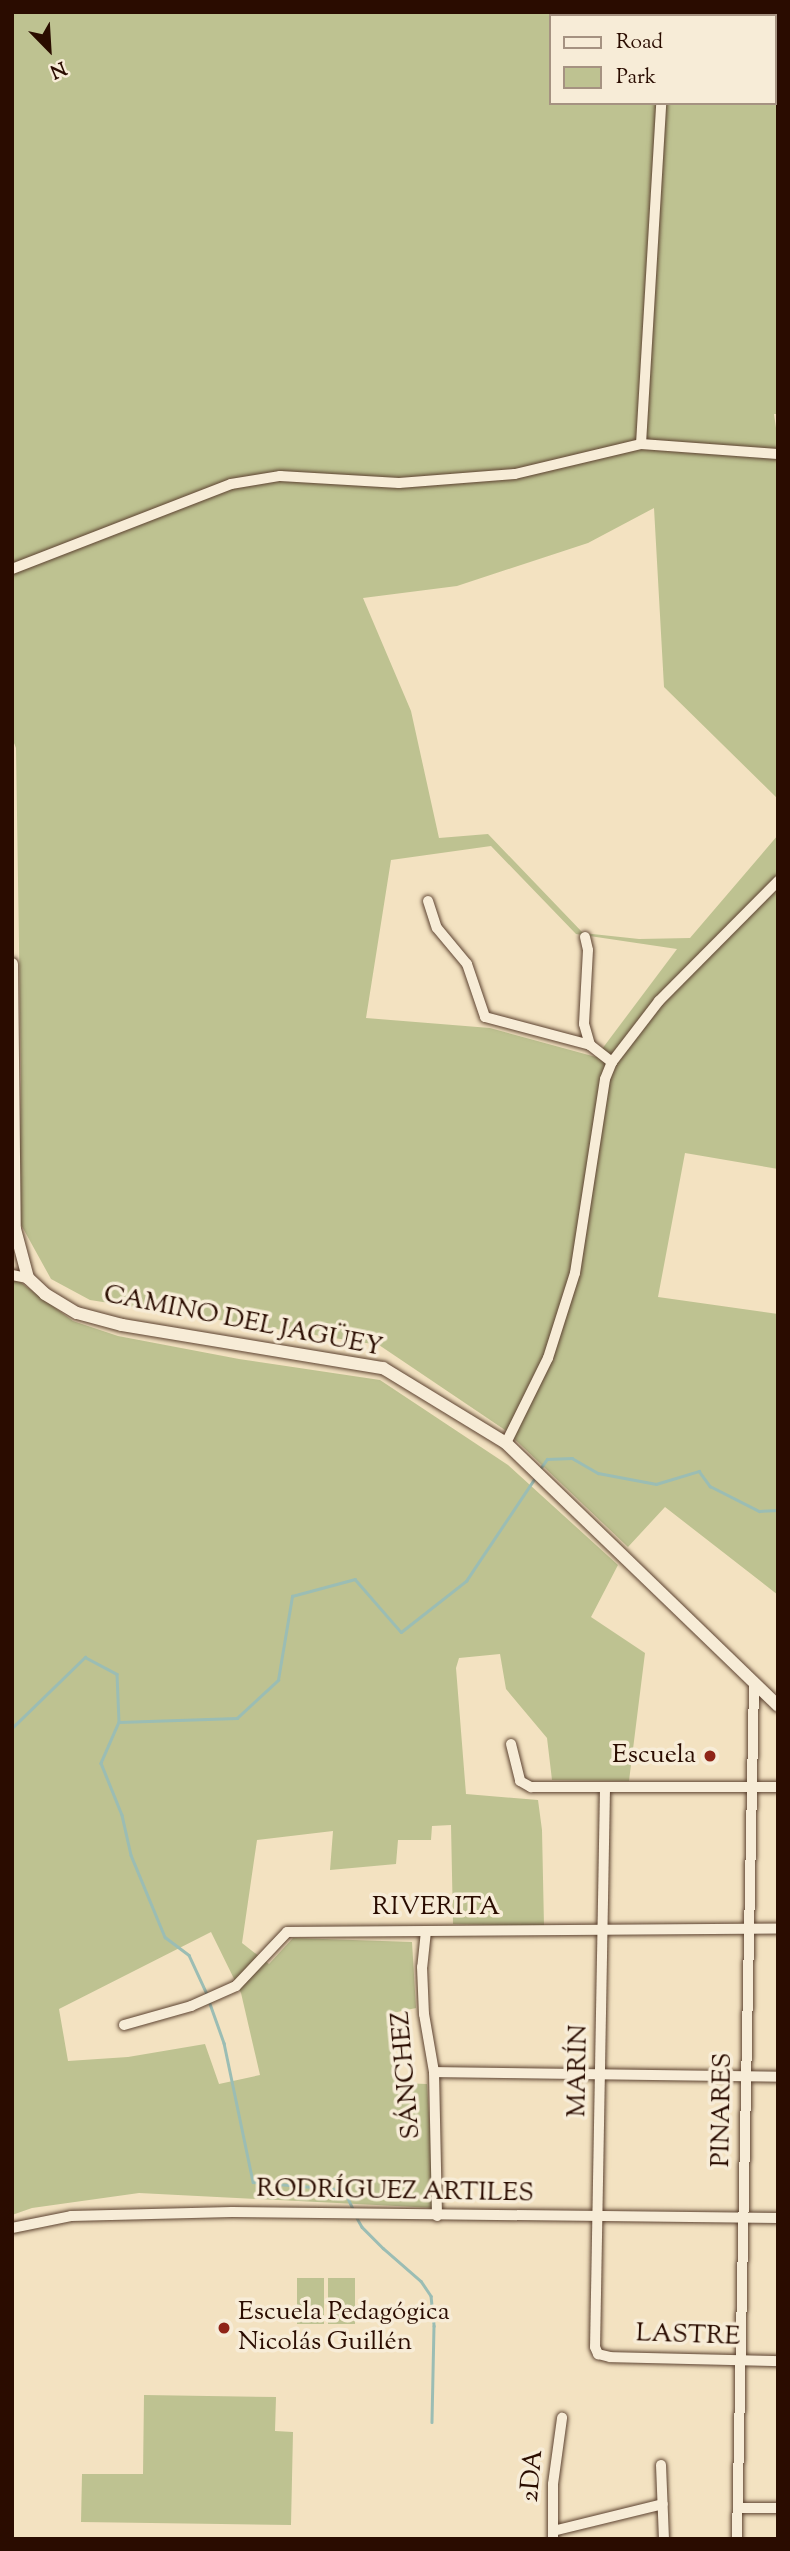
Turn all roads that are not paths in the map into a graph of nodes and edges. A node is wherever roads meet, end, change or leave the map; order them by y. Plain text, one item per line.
1 (661, 105) edge
2 (641, 444) junction
3 (778, 454) edge
4 (12, 569) edge
5 (778, 881) edge
6 (428, 901) dead end
7 (585, 937) dead end
8 (12, 964) edge
9 (590, 1045) junction
10 (612, 1062) junction
11 (12, 1275) edge
12 (28, 1278) junction
13 (506, 1443) junction
14 (754, 1683) junction
15 (778, 1706) edge
16 (511, 1744) dead end
17 (751, 1787) junction
18 (778, 1787) edge
19 (605, 1788) junction
20 (750, 1929) junction
21 (778, 1929) edge
22 (426, 1931) junction
23 (605, 1931) junction
24 (124, 2025) dead end
25 (434, 2072) junction
26 (601, 2075) junction
27 (746, 2077) junction
28 (778, 2077) edge
29 (438, 2216) junction
30 (599, 2218) junction
31 (743, 2218) junction
32 (778, 2218) edge
33 (12, 2228) edge
34 (598, 2354) joint
35 (741, 2361) junction
36 (778, 2361) edge
37 (562, 2418) dead end
38 (662, 2466) dead end
39 (663, 2504) junction
40 (738, 2508) junction
41 (778, 2508) edge
42 (553, 2535) edge
43 (664, 2539) edge
44 (737, 2539) edge

1 - 2 street
2 - 3 street
2 - 4 street
5 - 10 street
6 - 9 street
7 - 9 street
8 - 12 street
9 - 10 street
10 - 13 street
11 - 12 street, CAMINO DEL JAGÜEY
12 - 13 street, CAMINO DEL JAGÜEY
13 - 14 street, CAMINO DEL JAGÜEY
14 - 15 street, CAMINO DEL JAGÜEY
14 - 17 street, PINARES
16 - 19 street
17 - 18 street
17 - 19 street
17 - 20 street, PINARES
19 - 23 street, MARÍN
20 - 21 street, RIVERITA
20 - 23 street, RIVERITA
20 - 27 street, PINARES
22 - 23 street, RIVERITA
22 - 24 street, RIVERITA
22 - 25 street, SÁNCHEZ
23 - 26 street, MARÍN
25 - 26 street
25 - 29 street, SÁNCHEZ
26 - 27 street
26 - 30 street, MARÍN
27 - 28 street
27 - 31 street, PINARES
29 - 30 street, RODRÍGUEZ ARTILES
29 - 33 street, RODRÍGUEZ ARTILES
30 - 31 street, RODRÍGUEZ ARTILES
30 - 34 street, MARÍN
31 - 32 street, RODRÍGUEZ ARTILES
31 - 35 street, PINARES
34 - 35 street, LASTRE
35 - 36 street, LASTRE
35 - 40 street, PINARES
37 - 42 street, 2DA
38 - 39 street
39 - 42 street
39 - 43 street
40 - 41 street
40 - 44 street, PINARES

